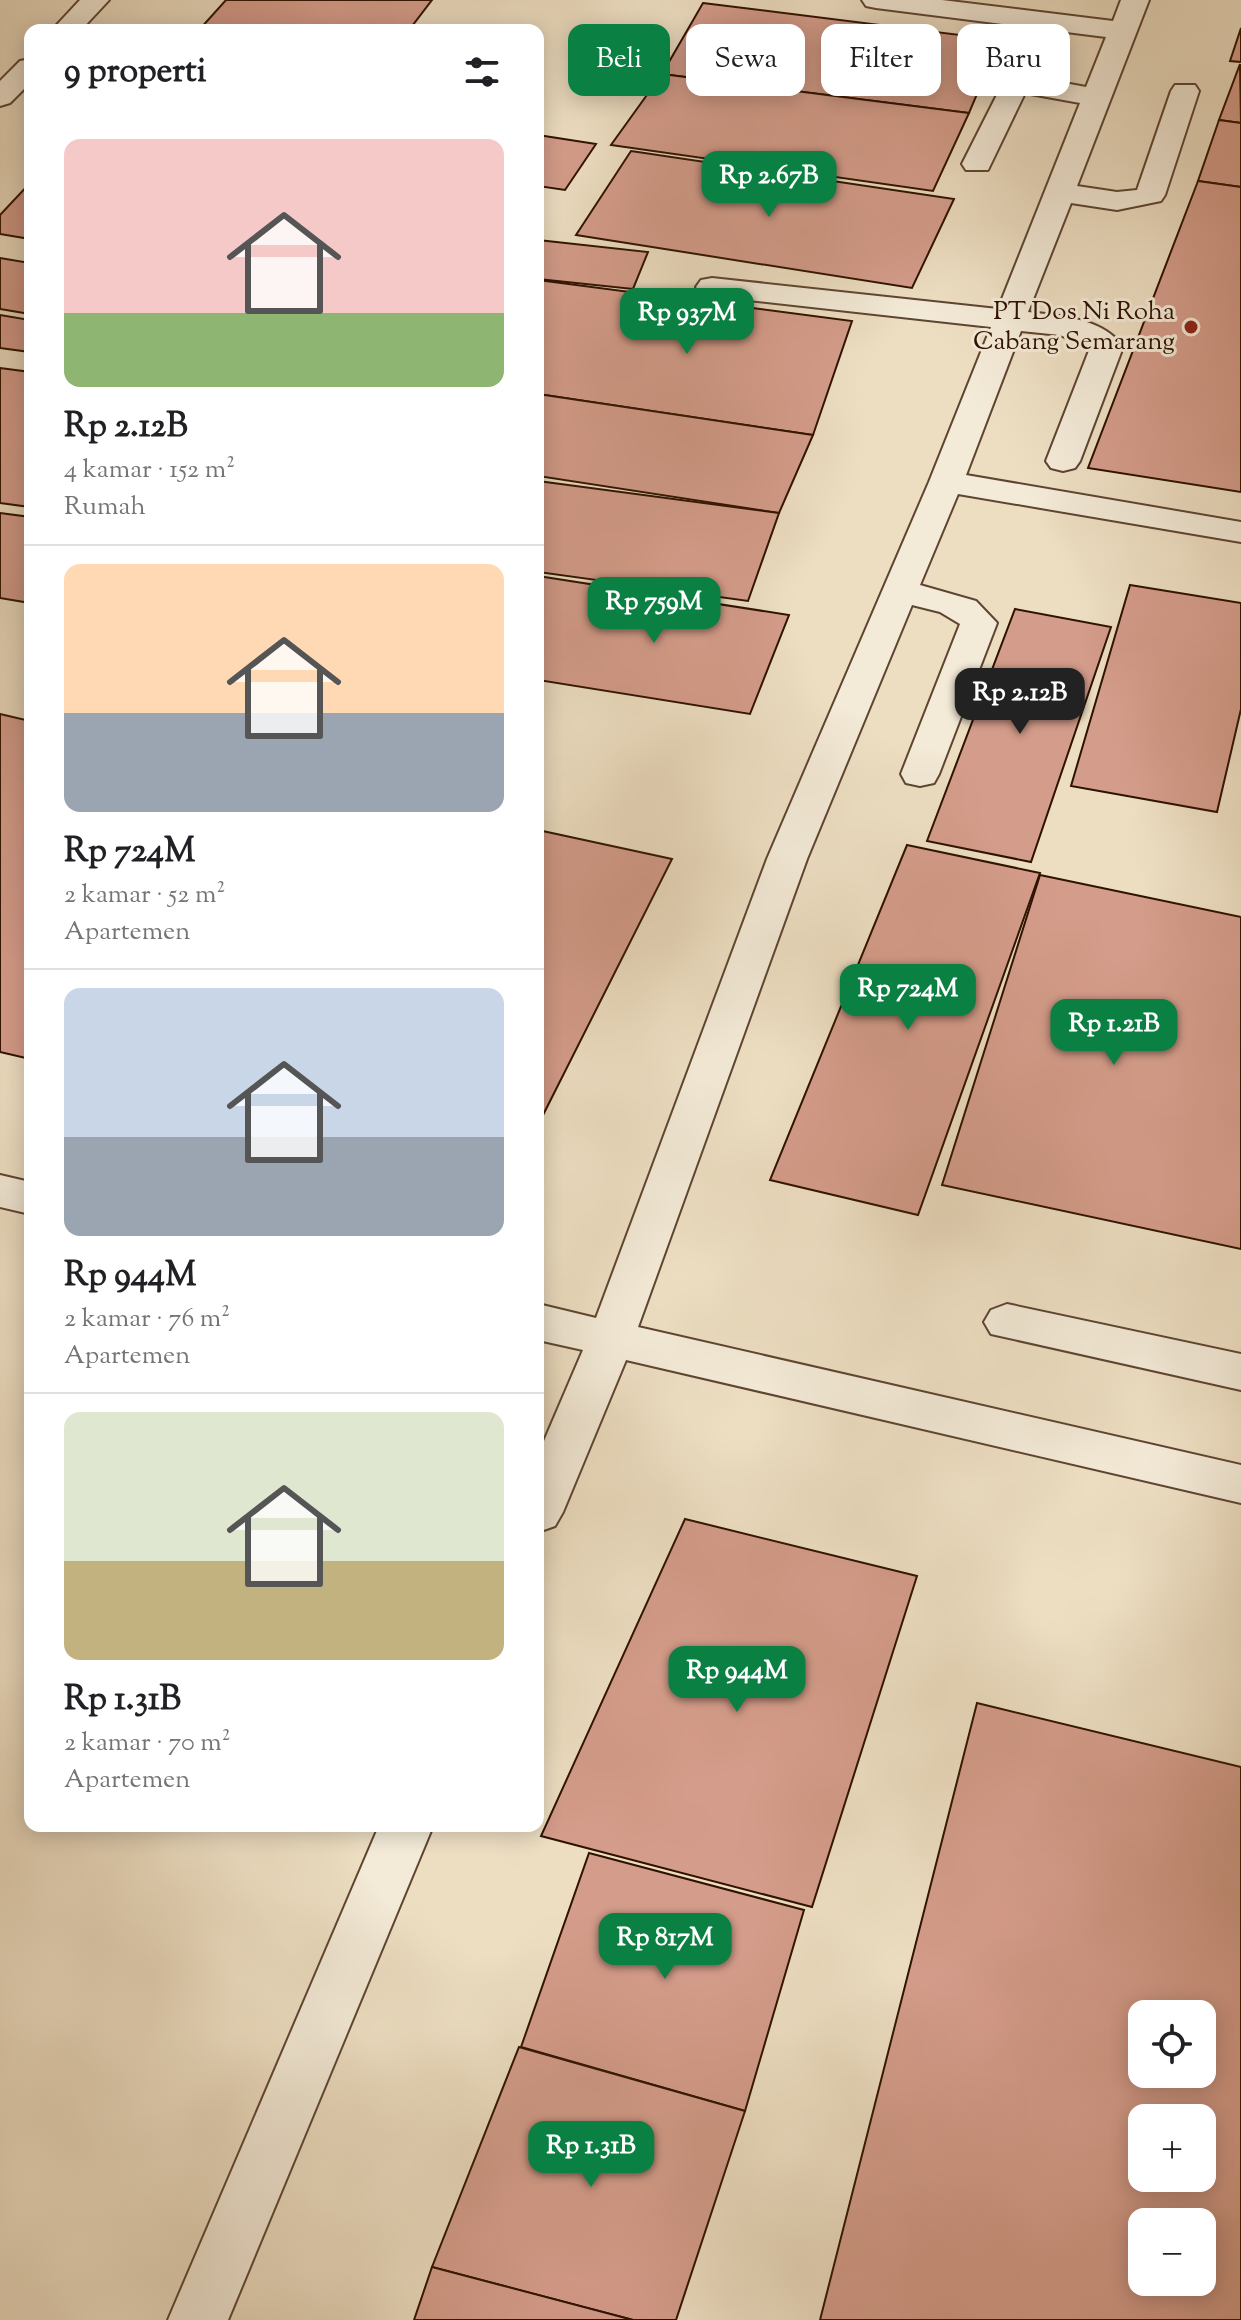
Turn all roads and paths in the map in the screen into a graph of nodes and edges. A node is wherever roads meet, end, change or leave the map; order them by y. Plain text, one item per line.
1 (95, 0) edge
2 (876, 0) edge
3 (1129, 15) edge
4 (72, 24) edge
5 (24, 73) edge
6 (1185, 91) dead end
7 (1070, 93) edge
8 (1010, 96) edge
9 (0, 97) edge
10 (1097, 98) junction
11 (977, 164) dead end
12 (1059, 192) junction
13 (712, 287) dead end
14 (1008, 319) junction
15 (1063, 461) dead end
16 (946, 482) junction
17 (1241, 532) edge
18 (899, 592) junction
19 (920, 774) dead end
20 (0, 1191) edge
21 (24, 1197) edge
22 (1007, 1322) dead end
23 (544, 1323) edge
24 (611, 1339) junction
25 (1241, 1372) edge
26 (1241, 1484) edge
27 (544, 1498) edge
28 (403, 1832) edge
29 (198, 2320) edge

1 - 4 lane
2 - 3 lane
3 - 10 lane
5 - 9 lane
6 - 12 lane
7 - 10 lane
8 - 11 lane
10 - 12 lane
12 - 14 lane
13 - 14 lane
14 - 15 lane
14 - 16 lane
16 - 17 lane
16 - 18 lane
18 - 19 lane
18 - 24 lane
20 - 21 lane
22 - 25 lane
23 - 24 lane
24 - 26 lane
24 - 27 lane
28 - 29 lane

